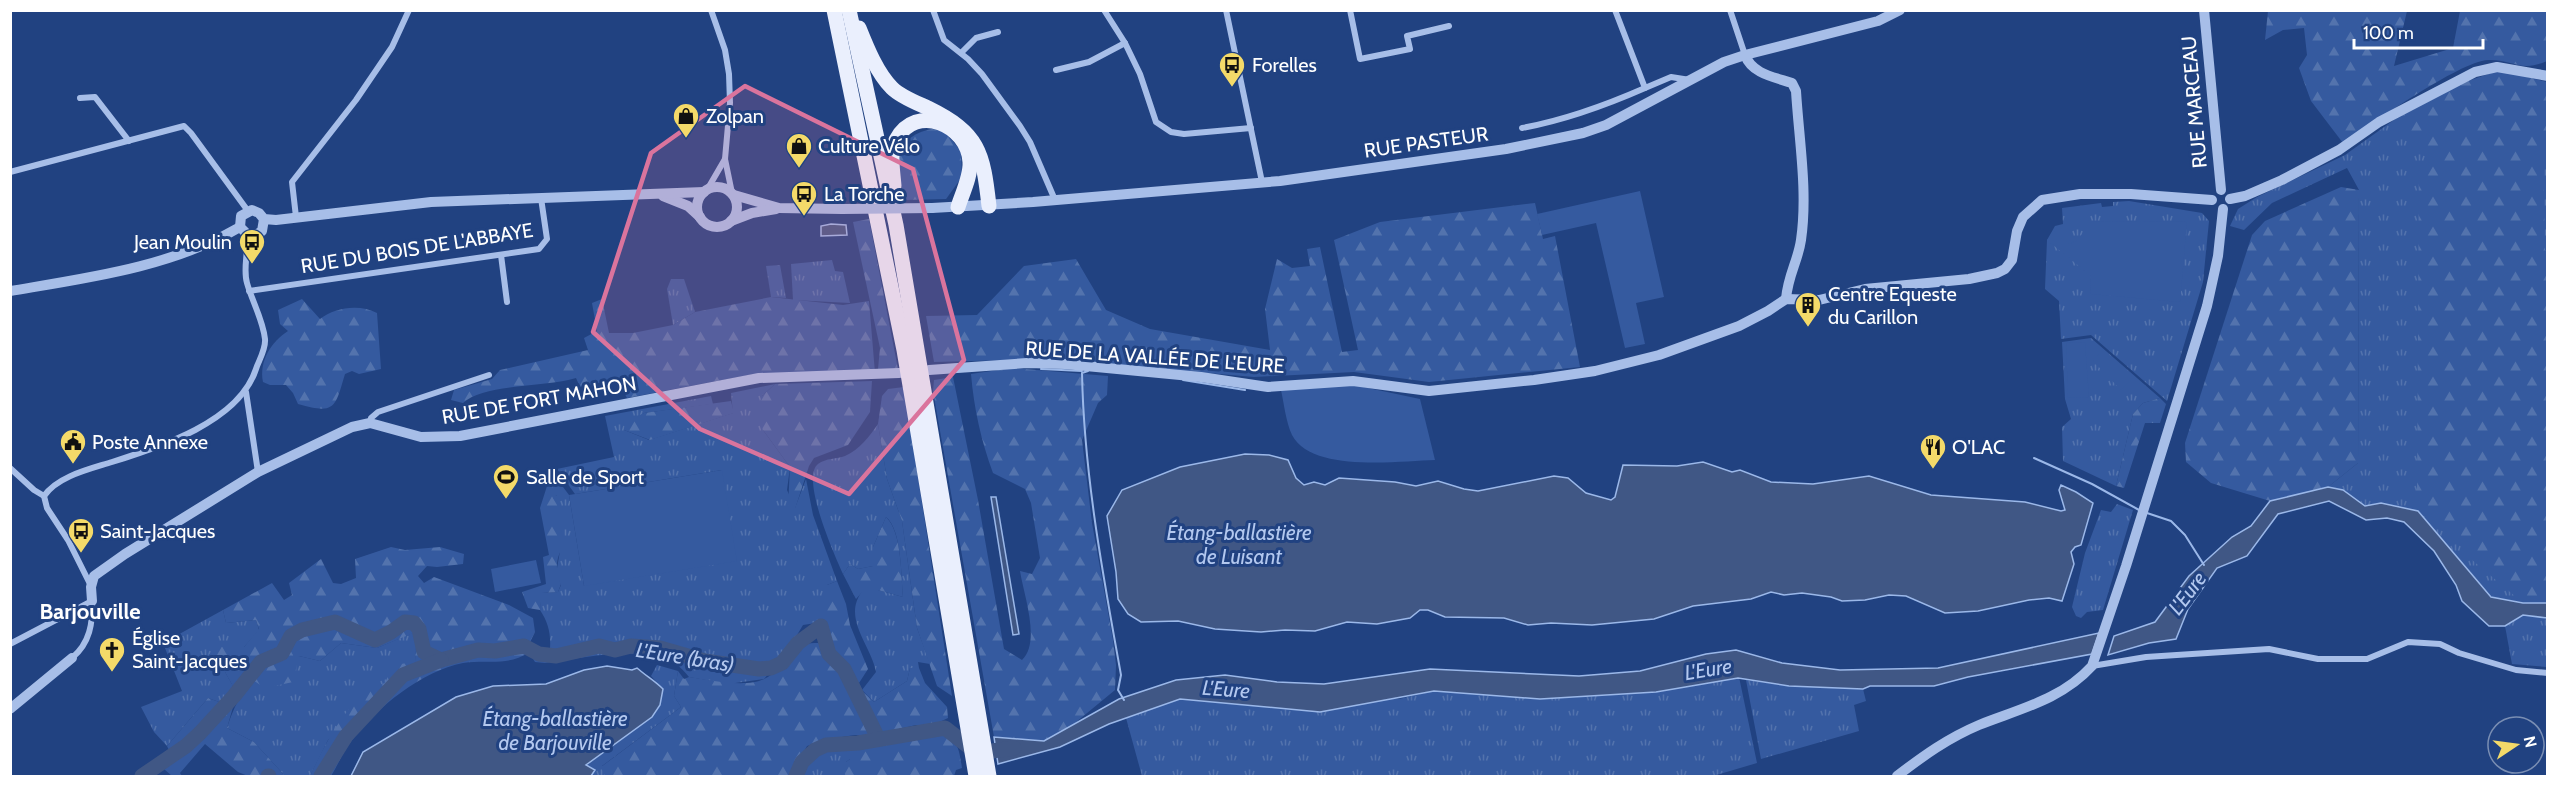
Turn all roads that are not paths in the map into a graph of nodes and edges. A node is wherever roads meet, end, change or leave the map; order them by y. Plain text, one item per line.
1 (409, 10) edge
2 (711, 10) edge
3 (834, 10) edge
4 (850, 10) edge
5 (933, 10) edge
6 (1104, 10) edge
7 (1226, 10) edge
8 (1350, 10) edge
9 (1615, 10) edge
10 (1730, 10) edge
11 (1900, 10) edge
12 (2204, 10) edge
13 (1449, 26) dead end
14 (998, 32) dead end
15 (1125, 42) junction
16 (961, 53) junction
17 (1745, 55) junction
18 (1056, 70) dead end
19 (2547, 76) edge
20 (1690, 80) junction
21 (1645, 88) junction
22 (80, 98) dead end
23 (1251, 128) junction
24 (1522, 128) dead end
25 (129, 141) junction
26 (725, 159) junction
27 (10, 172) edge
28 (1262, 182) junction
29 (2221, 190) junction
30 (705, 191) junction
31 (657, 194) junction
32 (733, 194) junction
33 (541, 198) junction
34 (2230, 199) junction
35 (1055, 200) junction
36 (2212, 200) junction
37 (989, 206) junction
38 (958, 207) junction
39 (779, 208) junction
40 (2223, 208) junction
41 (248, 211) junction
42 (296, 217) junction
43 (700, 217) junction
44 (264, 219) junction
45 (731, 221) junction
46 (896, 225) junction
47 (242, 230) junction
48 (501, 255) junction
49 (10, 291) edge
50 (249, 291) junction
51 (1786, 299) junction
52 (507, 302) dead end
53 (930, 370) dead end
54 (899, 373) dead end
55 (489, 375) dead end
56 (246, 392) junction
57 (370, 423) junction
58 (10, 468) edge
59 (258, 472) junction
60 (44, 496) junction
61 (91, 587) junction
62 (92, 601) junction
63 (10, 644) edge
64 (72, 658) joint
65 (2094, 661) junction
66 (963, 668) junction
67 (2547, 673) edge
68 (10, 709) edge
69 (976, 777) edge
70 (989, 777) edge
71 (1897, 777) edge

1 - 42 street
2 - 26 street
3 - 66 main road
4 - 37 main road
4 - 46 main road
5 - 16 street
6 - 15 street
7 - 23 street
8 - 13 street
9 - 21 street
10 - 17 street
11 - 17 street, RUE PASTEUR
12 - 29 street, RUE MARCEAU
14 - 16 street
15 - 18 street
15 - 23 street
16 - 35 street
17 - 20 street, RUE PASTEUR
17 - 51 street
19 - 34 street
20 - 21 street
20 - 28 street, RUE PASTEUR
21 - 24 street
22 - 25 street
23 - 28 street
25 - 27 street
25 - 41 street
26 - 30 street
26 - 32 street
28 - 35 street, RUE PASTEUR
29 - 34 street
29 - 36 street
30 - 31 street
30 - 32 street
30 - 43 street
31 - 33 street
31 - 43 street
32 - 39 street
32 - 45 street
33 - 42 street
33 - 48 street, RUE DU BOIS DE L'ABBAYE
34 - 40 street
35 - 37 street, RUE PASTEUR
36 - 40 street
36 - 51 street
37 - 38 street, RUE PASTEUR
38 - 39 street, RUE PASTEUR, bridge
38 - 46 main road
39 - 45 street
40 - 65 street
41 - 44 street
41 - 47 street
42 - 44 street
43 - 45 street
44 - 47 street
46 - 66 main road
47 - 49 street
47 - 50 street
48 - 50 street, RUE DU BOIS DE L'ABBAYE
48 - 52 street
50 - 56 street
51 - 53 street, RUE DE LA VALLÉE DE L'EURE
54 - 57 street, RUE DE FORT MAHON
55 - 57 street
56 - 59 street
56 - 60 street
57 - 59 street
58 - 60 street
59 - 61 street
60 - 61 street
61 - 62 street
62 - 63 street
62 - 64 street
64 - 68 street
65 - 67 street
65 - 71 street
66 - 69 main road
66 - 70 main road

